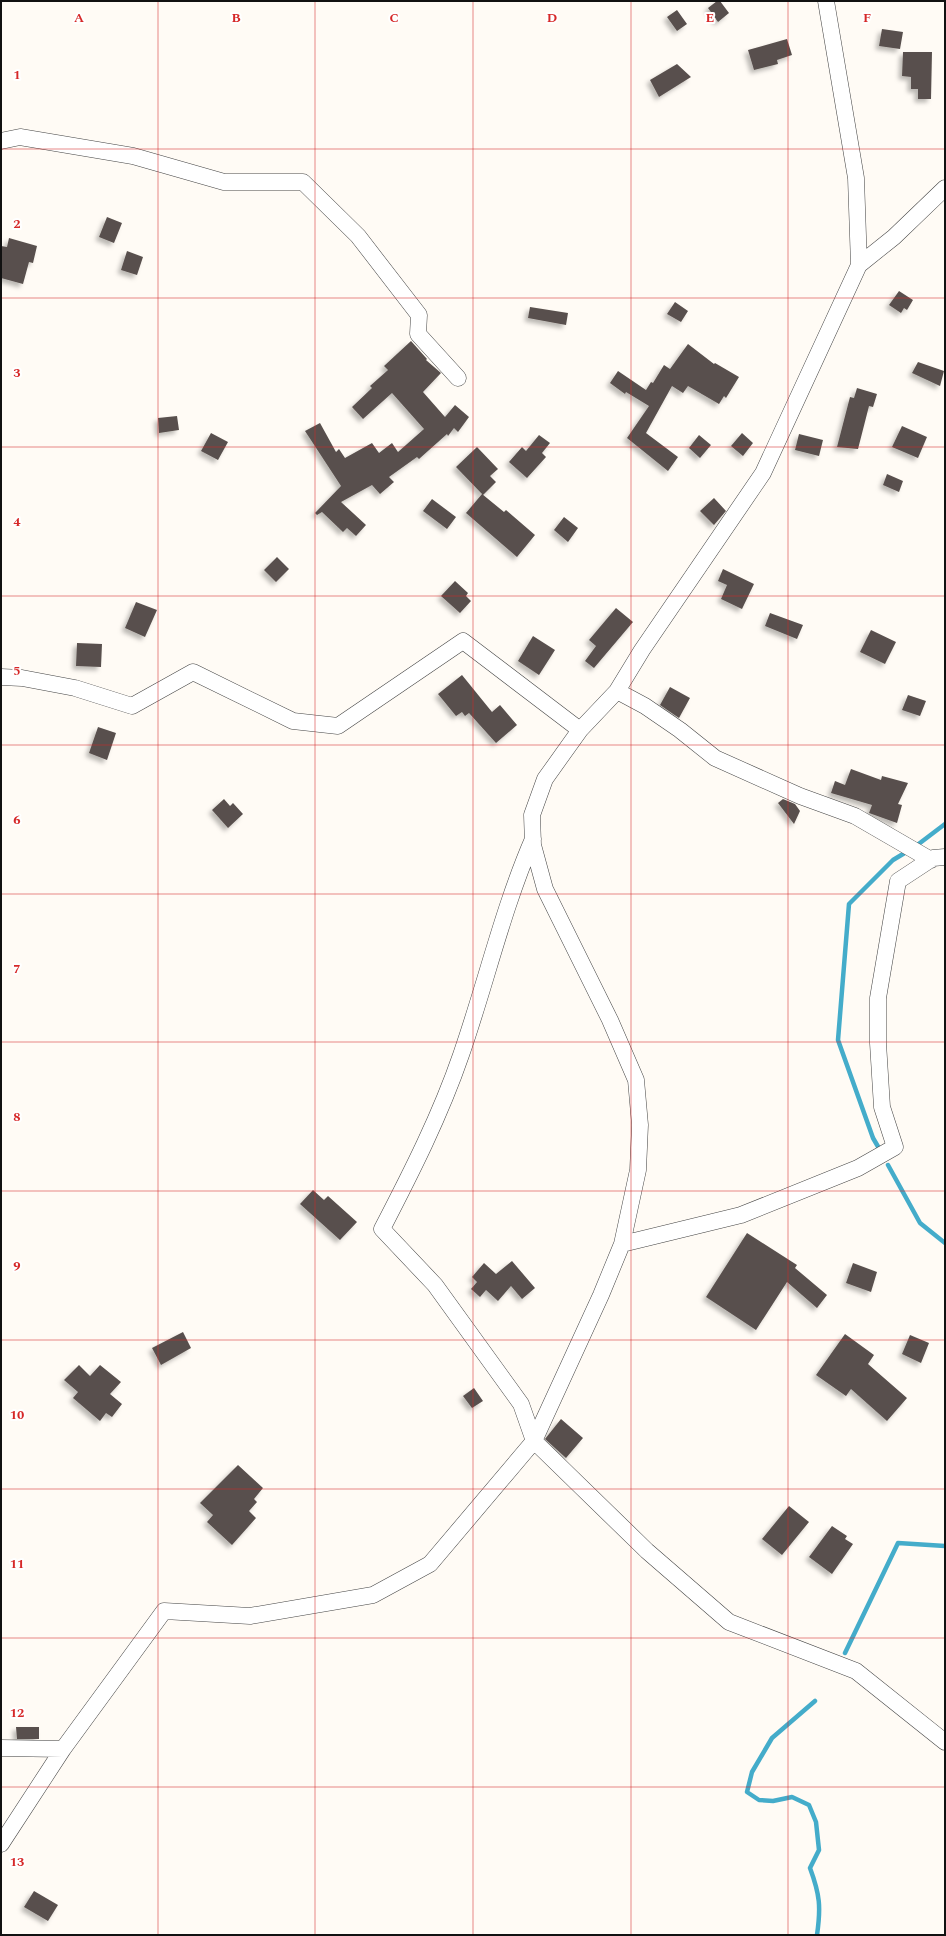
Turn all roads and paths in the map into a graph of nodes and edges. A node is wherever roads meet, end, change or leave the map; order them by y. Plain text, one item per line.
1 (826, 1) edge
2 (1, 141) edge
3 (945, 188) edge
4 (859, 265) junction
5 (458, 378) dead end
6 (1, 677) edge
7 (617, 691) junction
8 (580, 730) junction
9 (533, 839) junction
10 (938, 858) edge
11 (622, 1244) junction
12 (534, 1440) junction
13 (945, 1742) edge
14 (1, 1748) edge
15 (63, 1749) junction
16 (1, 1844) edge

1 - 4 street
2 - 5 street
3 - 4 street
4 - 7 street
6 - 8 street
7 - 8 street
7 - 10 street
8 - 9 street
9 - 11 street
9 - 12 street
10 - 11 street
11 - 12 street
12 - 13 street
12 - 15 street
14 - 15 street
15 - 16 street

